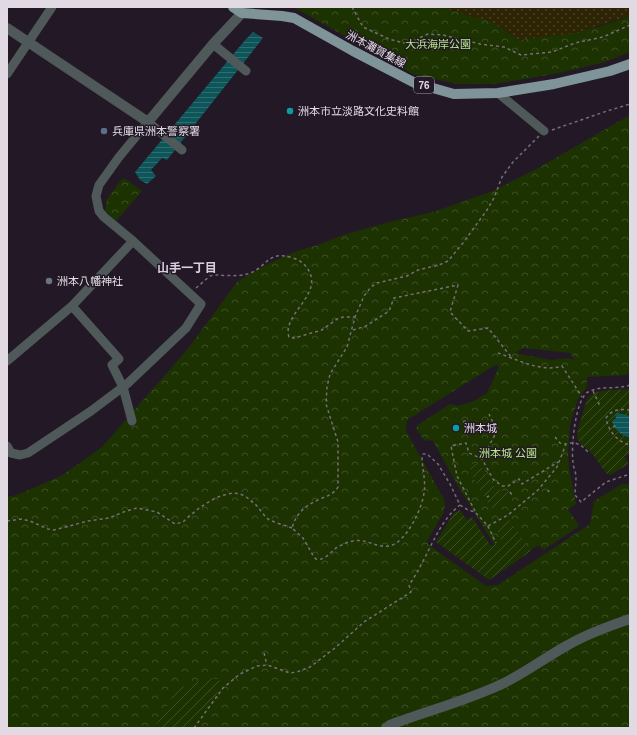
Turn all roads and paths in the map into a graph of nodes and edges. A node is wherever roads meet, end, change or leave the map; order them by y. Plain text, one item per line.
1 (52, 7) edge
2 (233, 7) edge
3 (352, 7) edge
4 (242, 13) junction
5 (630, 26) edge
6 (7, 28) edge
7 (28, 42) junction
8 (213, 44) junction
9 (630, 64) edge
10 (246, 71) dead end
11 (7, 74) edge
12 (498, 93) junction
13 (630, 104) edge
14 (148, 122) junction
15 (544, 131) junction
16 (182, 150) dead end
17 (133, 241) junction
18 (190, 293) junction
19 (72, 306) junction
20 (355, 317) junction
21 (352, 330) junction
22 (498, 353) dead end
23 (512, 358) junction
24 (7, 361) edge
25 (630, 385) edge
26 (123, 387) junction
27 (593, 390) junction
28 (582, 397) junction
29 (600, 406) dead end
30 (630, 410) edge
31 (489, 414) dead end
32 (466, 420) dead end
33 (132, 421) dead end
34 (464, 422) dead end
35 (617, 426) dead end
36 (613, 427) dead end
37 (555, 437) dead end
38 (572, 442) junction
39 (566, 444) junction
40 (630, 445) edge
41 (7, 446) edge
42 (588, 452) dead end
43 (482, 459) junction
44 (558, 462) junction
45 (630, 474) edge
46 (510, 492) dead end
47 (512, 495) dead end
48 (460, 505) junction
49 (475, 512) junction
50 (7, 521) edge
51 (488, 526) junction
52 (292, 528) junction
53 (496, 543) dead end
54 (630, 619) edge
55 (264, 653) dead end
56 (267, 665) junction
57 (194, 728) edge
58 (386, 728) edge

1 - 7 street
2 - 4 main road, 洲本灘賀集線 / 76
3 - 5 path
4 - 8 street
4 - 12 main road, 洲本灘賀集線 / 76
6 - 7 street
7 - 11 street
7 - 14 street
8 - 10 street
8 - 14 street
9 - 12 main road, 洲本灘賀集線 / 76
12 - 15 street
13 - 15 path
14 - 16 street
14 - 17 street
15 - 20 path
17 - 18 street
17 - 19 street
18 - 20 path
18 - 26 street
19 - 24 street
19 - 26 street
20 - 21 path
21 - 23 path
21 - 52 path
22 - 23 path
23 - 28 path
25 - 27 path
26 - 33 street
26 - 41 street
27 - 28 path
27 - 29 path
28 - 38 path
30 - 40 path
31 - 43 path
32 - 34 path
35 - 36 path
37 - 39 path
38 - 39 path
38 - 42 path
38 - 45 path
39 - 44 path
43 - 44 path
43 - 49 path
44 - 51 path
46 - 47 path
48 - 49 path
48 - 52 path
48 - 56 path
49 - 51 path
50 - 52 path
51 - 53 path
54 - 58 street
55 - 56 path
56 - 57 path

